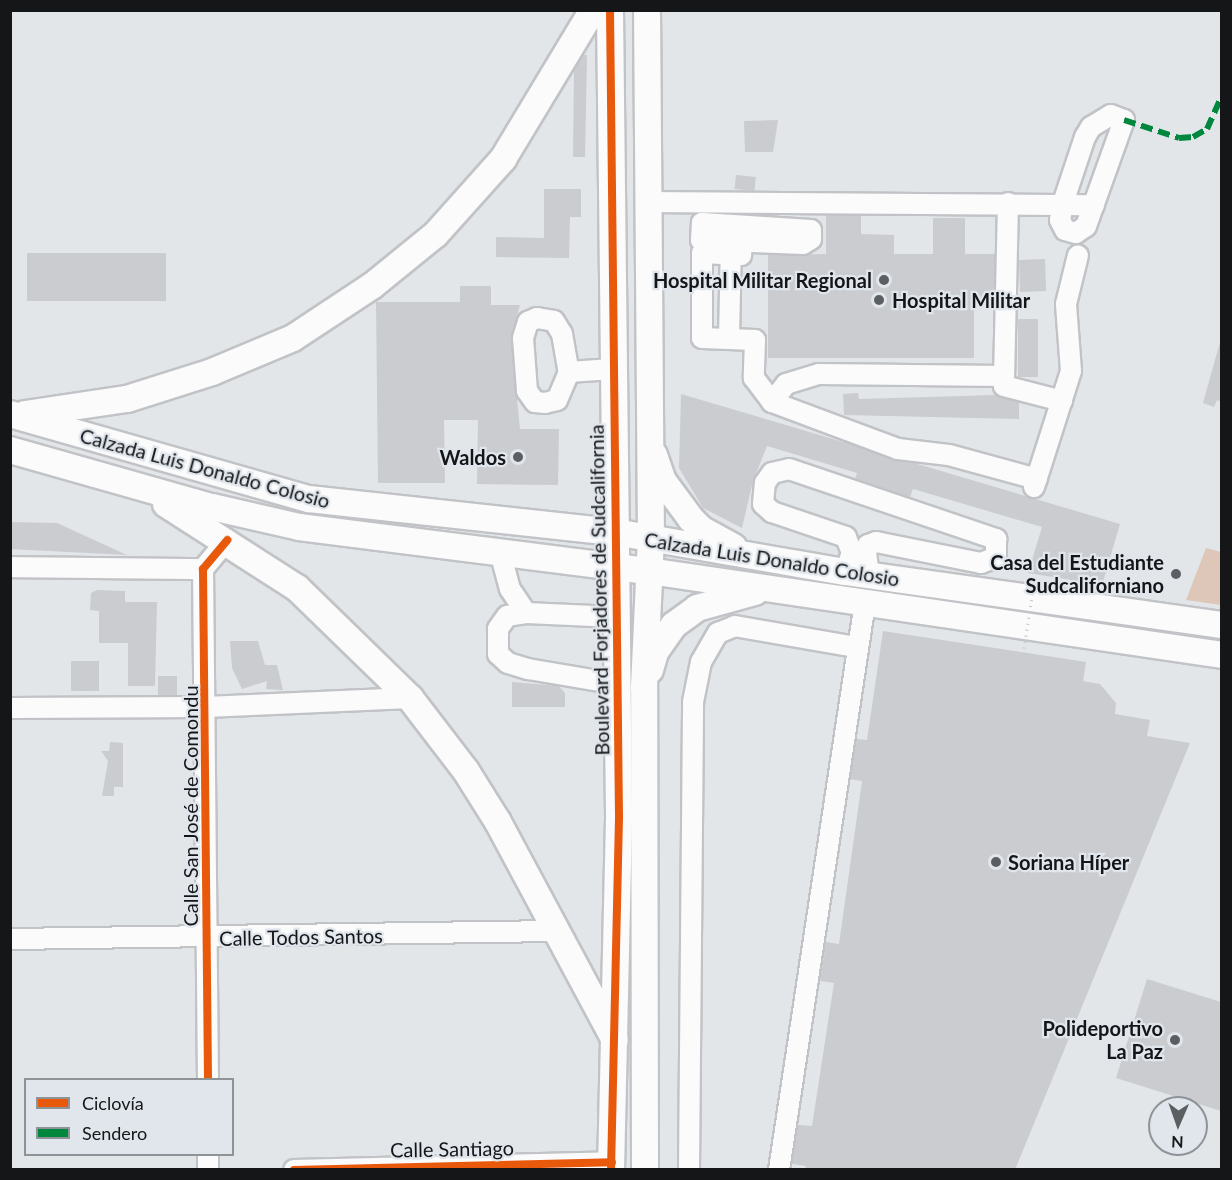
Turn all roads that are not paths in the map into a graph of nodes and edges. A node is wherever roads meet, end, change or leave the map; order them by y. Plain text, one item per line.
1 (593, 10) edge
2 (610, 10) edge
3 (647, 10) edge
4 (731, 202) junction
5 (1008, 203) junction
6 (1063, 203) junction
7 (1094, 205) junction
8 (646, 207) junction
9 (610, 212) junction
10 (733, 241) junction
11 (1078, 255) dead end
12 (729, 338) junction
13 (612, 369) junction
14 (569, 372) dead end
15 (1004, 375) junction
16 (1062, 401) junction
17 (772, 402) junction
18 (12, 414) edge
19 (649, 439) junction
20 (10, 450) edge
21 (138, 487) junction
22 (615, 532) junction
23 (226, 540) junction
24 (651, 540) junction
25 (500, 552) junction
26 (761, 559) junction
27 (616, 566) junction
28 (10, 567) edge
29 (203, 569) junction
30 (649, 571) junction
31 (857, 574) junction
32 (902, 581) junction
33 (775, 589) junction
34 (865, 603) junction
35 (526, 613) junction
36 (616, 617) junction
37 (1221, 625) edge
38 (855, 647) junction
39 (1221, 655) edge
40 (617, 684) junction
41 (645, 687) junction
42 (410, 698) junction
43 (206, 707) junction
44 (10, 708) edge
45 (619, 818) junction
46 (647, 861) junction
47 (555, 931) junction
48 (10, 939) edge
49 (207, 939) junction
50 (646, 960) junction
51 (616, 998) junction
52 (615, 1040) junction
53 (208, 1078) edge
54 (611, 1166) edge
55 (294, 1170) edge
56 (645, 1170) edge
57 (689, 1170) edge
58 (779, 1170) edge

1 - 18 main road
2 - 9 main road, Boulevard Forjadores de Sudcalifornia
3 - 8 main road
4 - 5 street
4 - 8 street
4 - 10 street
5 - 6 street
5 - 15 street
6 - 7 street
6 - 7 street
6 - 7 street
8 - 9 main road
8 - 19 main road
9 - 13 main road, Boulevard Forjadores de Sudcalifornia
10 - 12 street
10 - 12 street
11 - 16 street
12 - 17 street
13 - 14 street
13 - 22 main road, Boulevard Forjadores de Sudcalifornia
15 - 16 street
15 - 17 street
16 - 17 street
18 - 22 main road, Calzada Luis Donaldo Colosio
19 - 24 main road
19 - 26 main road
20 - 21 main road, Calzada Luis Donaldo Colosio
21 - 23 main road
21 - 25 main road, Calzada Luis Donaldo Colosio
22 - 24 main road, Calzada Luis Donaldo Colosio
22 - 27 main road, Boulevard Forjadores de Sudcalifornia
23 - 29 street
23 - 42 main road
24 - 26 main road, Calzada Luis Donaldo Colosio
24 - 30 main road
25 - 27 main road, Calzada Luis Donaldo Colosio
25 - 35 street
26 - 31 main road, Calzada Luis Donaldo Colosio
27 - 30 main road, Calzada Luis Donaldo Colosio
27 - 36 main road, Boulevard Forjadores de Sudcalifornia
28 - 29 street
29 - 43 street, Calle San José de Comondu
30 - 33 main road, Calzada Luis Donaldo Colosio
30 - 41 main road
31 - 31 street
31 - 32 main road, Calzada Luis Donaldo Colosio
32 - 34 main road
32 - 37 main road, Calzada Luis Donaldo Colosio
33 - 34 main road, Calzada Luis Donaldo Colosio
33 - 41 main road
34 - 38 street
34 - 39 main road, Calzada Luis Donaldo Colosio
35 - 36 street
35 - 40 street
36 - 40 main road, Boulevard Forjadores de Sudcalifornia
38 - 57 street
38 - 58 street
40 - 45 main road, Boulevard Forjadores de Sudcalifornia
41 - 46 main road
42 - 43 street
42 - 47 main road
43 - 44 street
43 - 49 street, Calle San José de Comondu
45 - 46 main road
45 - 51 main road, Boulevard Forjadores de Sudcalifornia
46 - 50 main road
47 - 49 street, Calle Todos Santos
47 - 52 main road
48 - 49 street, Calle Todos Santos
49 - 53 street, Calle San José de Comondu
50 - 51 main road
50 - 56 main road
51 - 52 main road, Boulevard Forjadores de Sudcalifornia
52 - 54 main road, Boulevard Forjadores de Sudcalifornia
54 - 55 street, Calle Santiago

